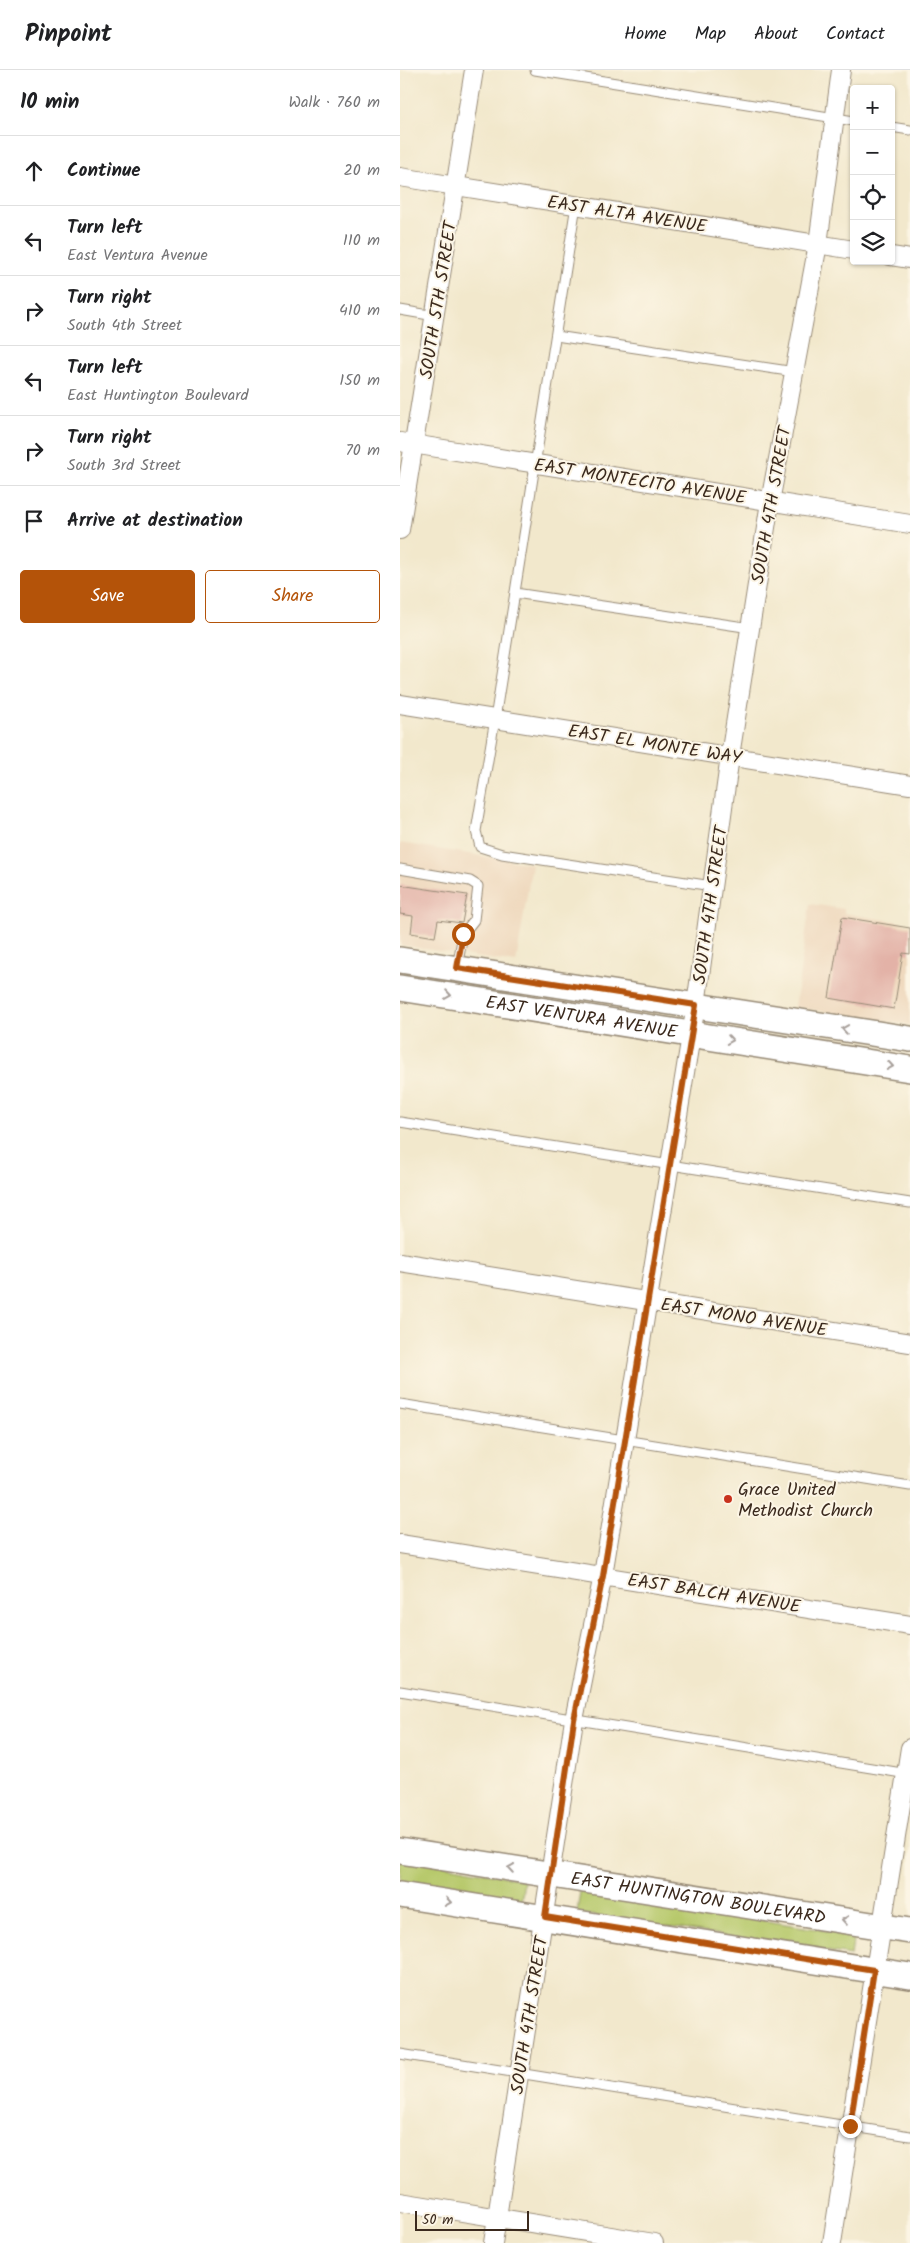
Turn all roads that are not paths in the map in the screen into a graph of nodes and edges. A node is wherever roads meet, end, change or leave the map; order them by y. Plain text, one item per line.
1 (474, 70) edge
2 (535, 70) edge
3 (842, 70) edge
4 (835, 118) junction
5 (850, 120) edge
6 (895, 127) edge
7 (910, 130) edge
8 (400, 177) edge
9 (456, 186) junction
10 (576, 205) junction
11 (818, 244) junction
12 (850, 249) edge
13 (895, 257) edge
14 (910, 259) edge
15 (400, 310) edge
16 (435, 316) junction
17 (556, 336) junction
18 (794, 372) junction
19 (407, 444) edge
20 (536, 464) junction
21 (770, 502) junction
22 (910, 524) edge
23 (400, 530) edge
24 (515, 593) junction
25 (750, 628) junction
26 (400, 704) edge
27 (495, 719) junction
28 (730, 756) junction
29 (910, 785) edge
30 (400, 869) edge
31 (712, 886) junction
32 (400, 960) edge
33 (457, 968) junction
34 (400, 988) edge
35 (696, 1005) junction
36 (691, 1034) junction
37 (910, 1039) edge
38 (910, 1069) edge
39 (400, 1122) edge
40 (669, 1165) junction
41 (910, 1203) edge
42 (400, 1262) edge
43 (646, 1301) junction
44 (910, 1343) edge
45 (400, 1404) edge
46 (624, 1441) junction
47 (910, 1486) edge
48 (400, 1544) edge
49 (603, 1576) junction
50 (910, 1625) edge
51 (400, 1691) edge
52 (574, 1720) junction
53 (910, 1748) edge
54 (908, 1774) edge
55 (400, 1851) edge
56 (552, 1875) junction
57 (400, 1895) edge
58 (545, 1917) junction
59 (881, 1926) junction
60 (910, 1930) edge
61 (874, 1970) junction
62 (910, 1976) edge
63 (400, 2054) edge
64 (519, 2073) junction
65 (850, 2126) junction
66 (910, 2136) edge
67 (400, 2202) edge
68 (497, 2218) junction
69 (493, 2243) edge
70 (654, 2243) edge
71 (832, 2243) edge

1 - 9 street, SOUTH 5TH STREET
2 - 4 lane
3 - 4 street, SOUTH 4TH STREET
4 - 5 lane
4 - 11 street, SOUTH 4TH STREET
6 - 7 lane
8 - 9 street, EAST ALTA AVENUE
9 - 10 street, EAST ALTA AVENUE
9 - 16 street, SOUTH 5TH STREET
10 - 11 street, EAST ALTA AVENUE
10 - 17 lane
11 - 12 street, EAST ALTA AVENUE
11 - 18 street, SOUTH 4TH STREET
13 - 14 street
15 - 16 lane
16 - 19 street, SOUTH 5TH STREET
17 - 18 lane
17 - 20 lane
18 - 21 street, SOUTH 4TH STREET
19 - 20 street, EAST MONTECITO AVENUE
19 - 23 street, SOUTH 5TH STREET
20 - 21 street, EAST MONTECITO AVENUE
20 - 24 lane
21 - 22 street, EAST MONTECITO AVENUE
21 - 25 street, SOUTH 4TH STREET
24 - 25 lane
24 - 27 lane
25 - 28 street, SOUTH 4TH STREET
26 - 27 street, EAST EL MONTE WAY
27 - 28 street, EAST EL MONTE WAY
27 - 31 lane
28 - 29 street, EAST EL MONTE WAY
28 - 31 street, SOUTH 4TH STREET
30 - 33 lane
31 - 35 street, SOUTH 4TH STREET
32 - 33 street, EAST VENTURA AVENUE
33 - 35 street, EAST VENTURA AVENUE
34 -> 36 street, EAST VENTURA AVENUE
35 - 36 street, SOUTH 4TH STREET
37 -> 35 street, EAST VENTURA AVENUE
36 -> 38 street, EAST VENTURA AVENUE
36 - 40 street, SOUTH 4TH STREET
39 - 40 lane
40 - 41 lane
40 - 43 street, SOUTH 4TH STREET
42 - 43 street, EAST MONO AVENUE
43 - 44 street, EAST MONO AVENUE
43 - 46 street, SOUTH 4TH STREET
45 - 46 lane
46 - 47 lane
46 - 49 street, SOUTH 4TH STREET
48 - 49 street, EAST BALCH AVENUE
49 - 50 street, EAST BALCH AVENUE
49 - 52 street, SOUTH 4TH STREET
51 - 52 lane
52 - 54 lane
52 - 56 street, SOUTH 4TH STREET
53 - 54 street
54 - 59 street
56 -> 55 street, EAST HUNTINGTON BOULEVARD
56 - 58 street, SOUTH 4TH STREET
59 -> 56 street, EAST HUNTINGTON BOULEVARD
57 -> 58 street
58 - 61 street
58 - 64 street, SOUTH 4TH STREET
59 - 60 street, EAST HUNTINGTON BOULEVARD
59 - 61 street
61 - 62 street
61 - 65 street
63 - 64 lane
64 - 65 lane
64 - 68 street, SOUTH 4TH STREET
65 - 66 lane
65 - 71 street
67 - 68 street
68 - 69 street, SOUTH 4TH STREET
68 - 70 street

